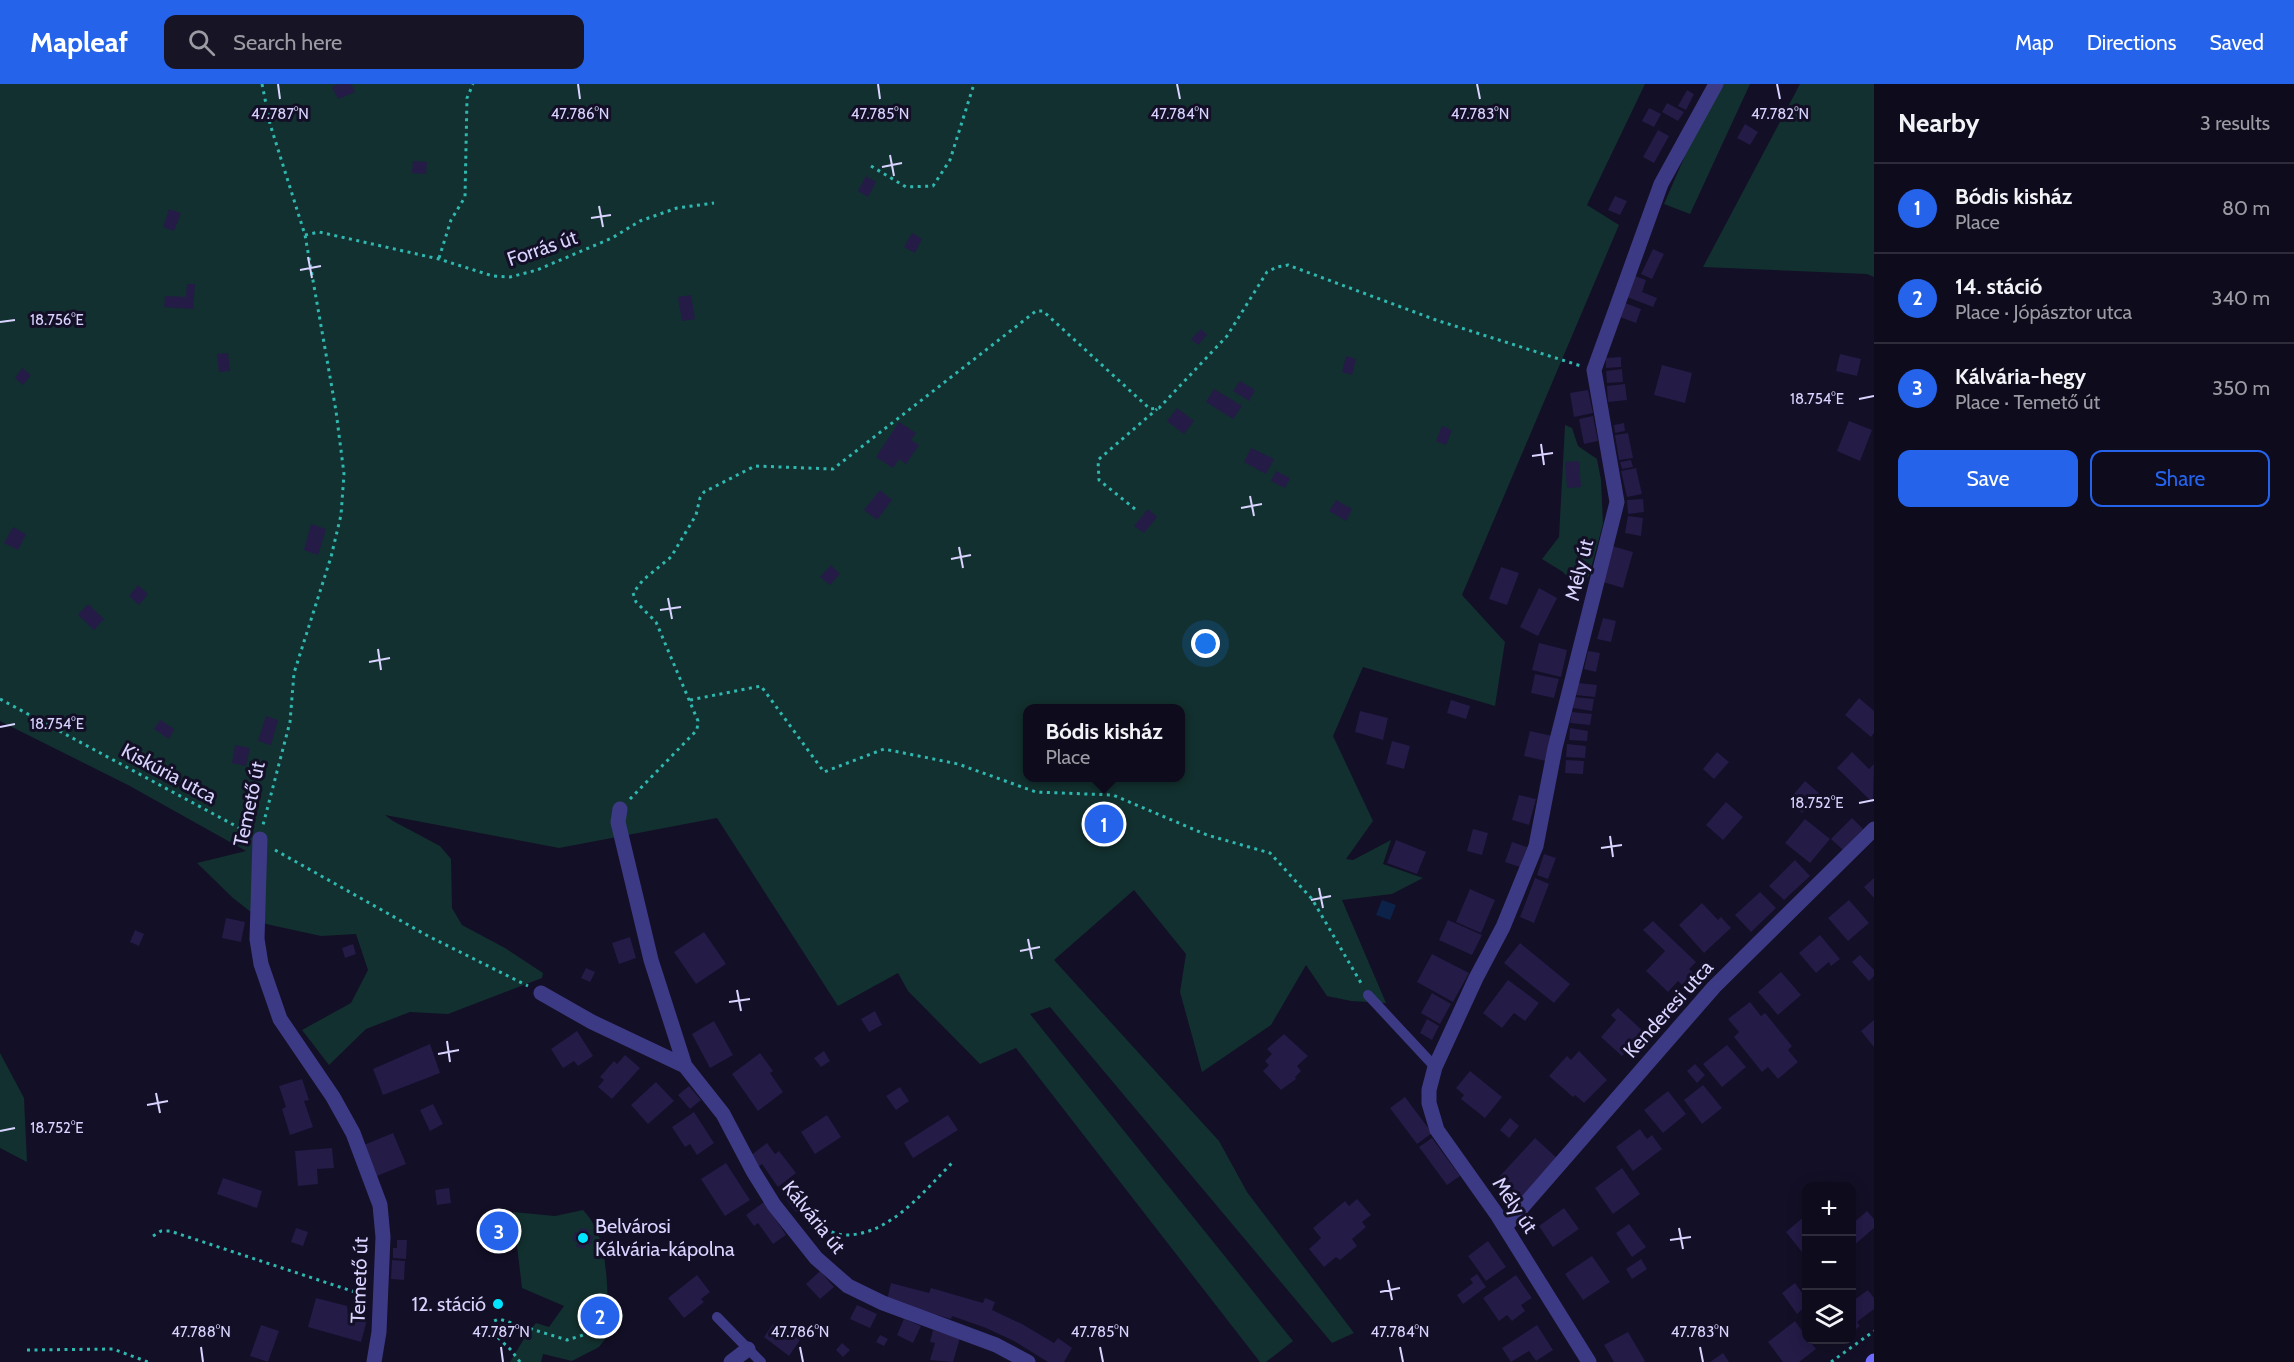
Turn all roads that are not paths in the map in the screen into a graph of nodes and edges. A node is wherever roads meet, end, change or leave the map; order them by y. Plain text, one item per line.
1 (1716, 84) edge
2 (619, 815) road end
3 (1874, 829) edge
4 (260, 839) road end
5 (541, 993) road end
6 (1368, 995) road end
7 (686, 1066) junction
8 (1435, 1066) junction
9 (1505, 1227) junction
10 (717, 1317) dead end
11 (748, 1349) junction
12 (374, 1362) edge
13 (731, 1362) edge
14 (761, 1362) edge
15 (1028, 1362) edge
16 (1589, 1362) edge

1 - 8 street, Mély út
2 - 7 street, Kálvária út
3 - 9 street, Kenderesi utca
4 - 12 street, Temető út
5 - 7 street, Kálvária út
6 - 8 lane
7 - 15 street, Kálvária út
8 - 9 street, Mély út
9 - 16 street, Mély út
10 - 11 lane
11 - 13 street
11 - 14 lane

